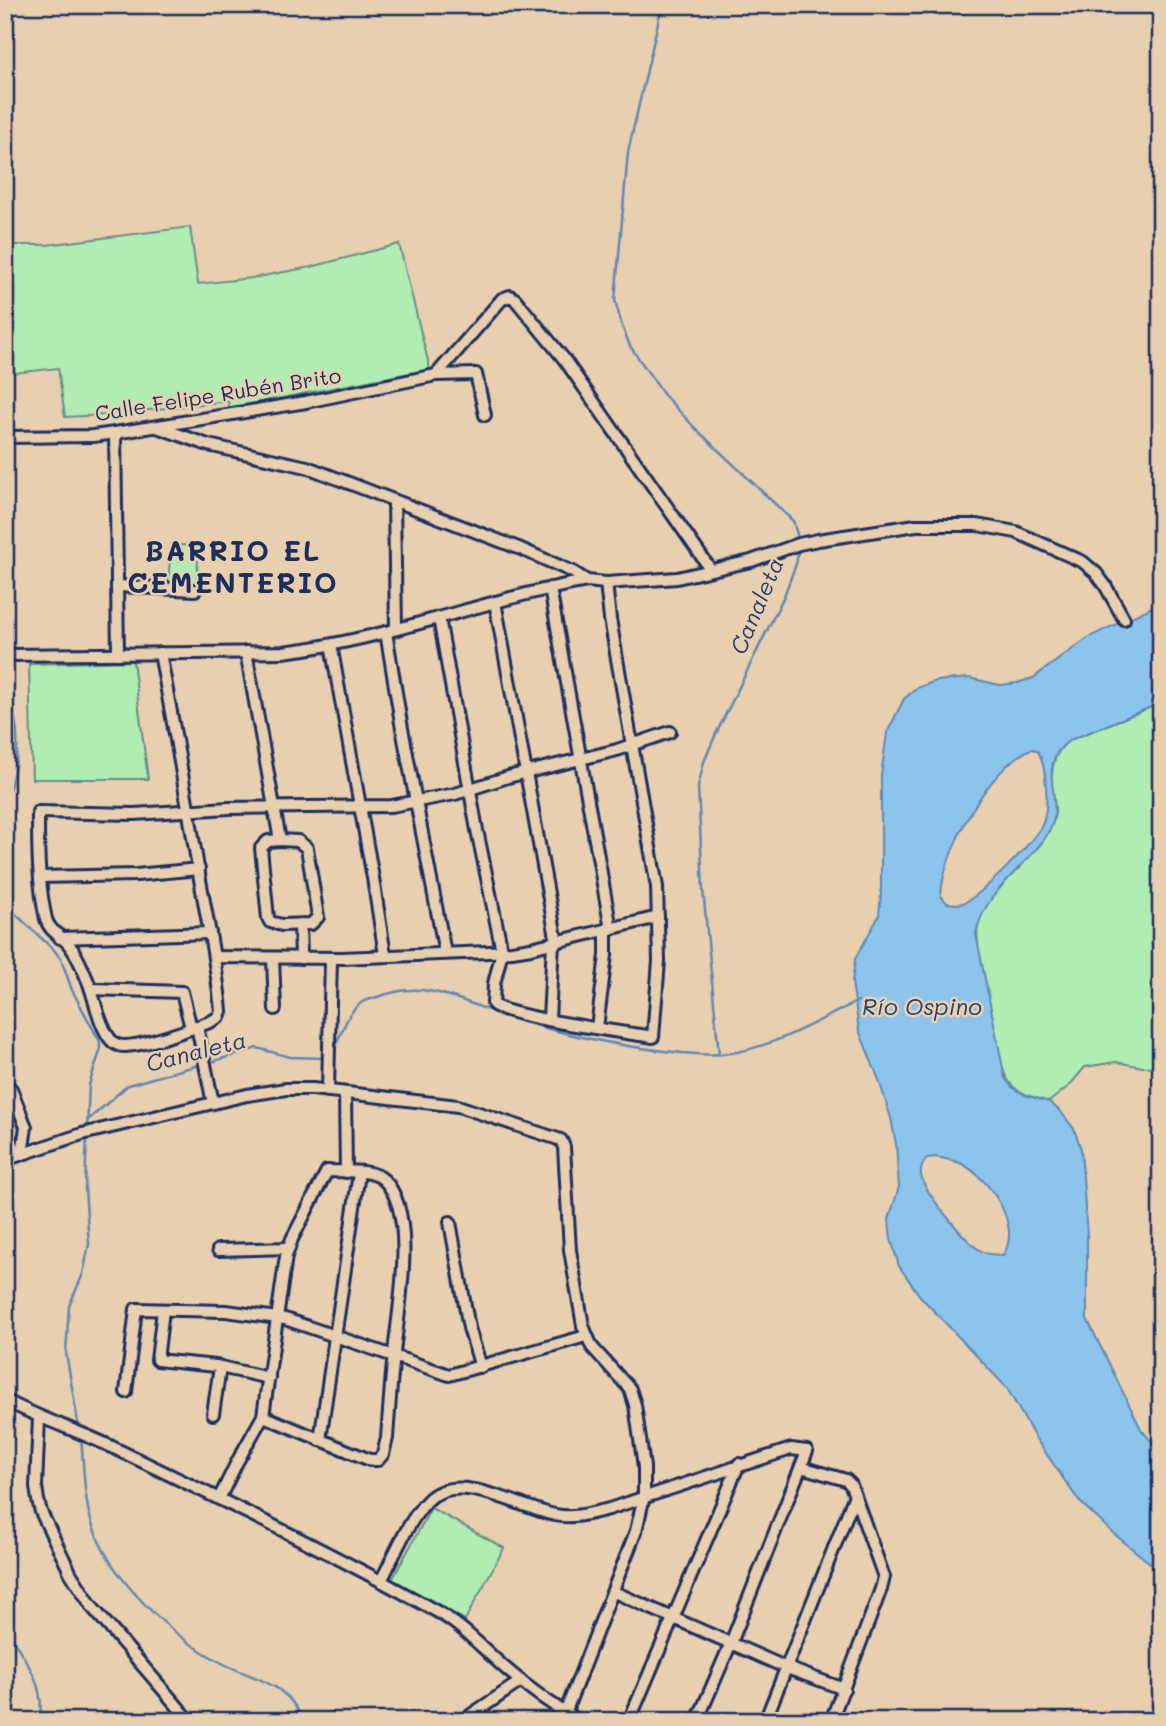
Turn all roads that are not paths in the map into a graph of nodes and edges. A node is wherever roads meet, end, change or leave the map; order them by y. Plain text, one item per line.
1 (436, 375) junction
2 (485, 415) dead end
3 (157, 427) junction
4 (116, 433) junction
5 (5, 437) edge
6 (394, 501) junction
7 (711, 570) junction
8 (587, 581) junction
9 (606, 583) junction
10 (117, 586) junction
11 (550, 589) junction
12 (195, 590) dead end
13 (495, 603) junction
14 (439, 618) junction
15 (1124, 619) dead end
16 (391, 630) junction
17 (331, 645) junction
18 (246, 652) junction
19 (160, 653) junction
20 (118, 654) junction
21 (5, 655) edge
22 (670, 732) dead end
23 (633, 745) junction
24 (581, 758) junction
25 (526, 772) junction
26 (471, 789) junction
27 (416, 802) junction
28 (274, 807) junction
29 (360, 807) junction
30 (189, 811) junction
31 (279, 840) junction
32 (199, 869) junction
33 (40, 877) junction
34 (659, 917) junction
35 (300, 925) junction
36 (609, 929) junction
37 (210, 933) junction
38 (60, 938) junction
39 (555, 943) junction
40 (502, 951) junction
41 (445, 953) junction
42 (385, 955) junction
43 (214, 957) junction
44 (273, 958) junction
45 (301, 958) junction
46 (331, 958) junction
47 (90, 989) junction
48 (275, 1009) dead end
49 (549, 1019) junction
50 (194, 1027) junction
51 (597, 1028) junction
52 (5, 1085) edge
53 (328, 1091) junction
54 (345, 1093) junction
55 (213, 1103) junction
56 (5, 1130) edge
57 (12, 1157) edge
58 (346, 1172) junction
59 (359, 1173) junction
60 (450, 1222) dead end
61 (289, 1248) junction
62 (218, 1250) dead end
63 (163, 1310) junction
64 (276, 1317) junction
65 (336, 1336) junction
66 (586, 1336) junction
67 (393, 1357) junction
68 (220, 1367) junction
69 (481, 1367) junction
70 (269, 1378) junction
71 (126, 1392) dead end
72 (5, 1400) edge
73 (213, 1414) dead end
74 (263, 1416) junction
75 (39, 1418) junction
76 (320, 1440) junction
77 (738, 1464) junction
78 (801, 1467) junction
79 (855, 1494) junction
80 (643, 1496) junction
81 (219, 1499) junction
82 (381, 1581) junction
83 (614, 1592) junction
84 (674, 1619) junction
85 (731, 1643) junction
86 (787, 1668) junction
87 (521, 1681) junction
88 (844, 1689) junction
89 (564, 1717) edge
90 (190, 1721) edge
91 (462, 1721) edge
92 (579, 1721) edge
93 (629, 1721) edge
94 (697, 1721) edge
95 (765, 1721) edge
96 (831, 1721) edge

1 - 2 street, Calle Felipe Rubén Brito
1 - 3 street, Calle Felipe Rubén Brito
1 - 7 street
3 - 4 street, Calle Felipe Rubén Brito
3 - 6 street
4 - 5 street, Calle Felipe Rubén Brito
4 - 10 street
6 - 8 street
6 - 16 street
7 - 9 street
7 - 15 street
8 - 9 street
8 - 11 street
9 - 23 street
10 - 12 street
10 - 20 street
11 - 13 street
11 - 24 street
13 - 14 street
13 - 25 street
14 - 16 street
14 - 26 street
16 - 17 street
16 - 27 street
17 - 18 street
17 - 29 street
18 - 19 street
18 - 28 street
19 - 20 street
19 - 30 street
20 - 21 street
22 - 23 street
23 - 24 street
23 - 34 street
24 - 25 street
24 - 36 street
25 - 26 street
25 - 39 street
26 - 27 street
26 - 40 street
27 - 29 street
27 - 41 street
28 - 29 street
28 - 30 street
28 - 31 street
29 - 42 street
30 - 32 street
30 - 33 street
31 - 35 street
31 - 35 street
32 - 33 street
32 - 37 street
33 - 38 street
34 - 36 street
34 - 51 street
35 - 45 street
36 - 39 street
36 - 51 street
37 - 38 street
37 - 43 street
38 - 47 street
39 - 40 street
39 - 49 street
40 - 41 street
40 - 49 street
41 - 42 street
42 - 46 street
43 - 44 street
43 - 50 street
44 - 45 street
44 - 48 street
45 - 46 street
46 - 53 street
47 - 50 street
47 - 50 street
49 - 51 street
50 - 55 street
52 - 57 street
53 - 54 street
53 - 55 street
54 - 58 street
54 - 66 street
55 - 57 street
56 - 57 street
58 - 59 street
58 - 61 street
59 - 65 street
59 - 67 street
60 - 69 street
61 - 62 street
61 - 64 street
63 - 64 street
63 - 68 street
63 - 71 street
64 - 65 street
64 - 70 street
65 - 67 street
65 - 76 street
66 - 69 street
66 - 80 street
67 - 69 street
67 - 76 street
68 - 70 street
68 - 73 street
70 - 74 street
72 - 75 street
74 - 76 street
74 - 81 street
75 - 81 street
75 - 90 street
77 - 78 street
77 - 80 street
77 - 84 street
78 - 79 street
78 - 85 street
79 - 86 street
79 - 88 street
80 - 82 street
80 - 83 street
81 - 82 street
82 - 87 street
83 - 84 street
83 - 89 street
84 - 85 street
84 - 93 street
85 - 86 street
85 - 94 street
86 - 88 street
86 - 95 street
87 - 89 street
87 - 91 street
88 - 96 street
89 - 92 street

